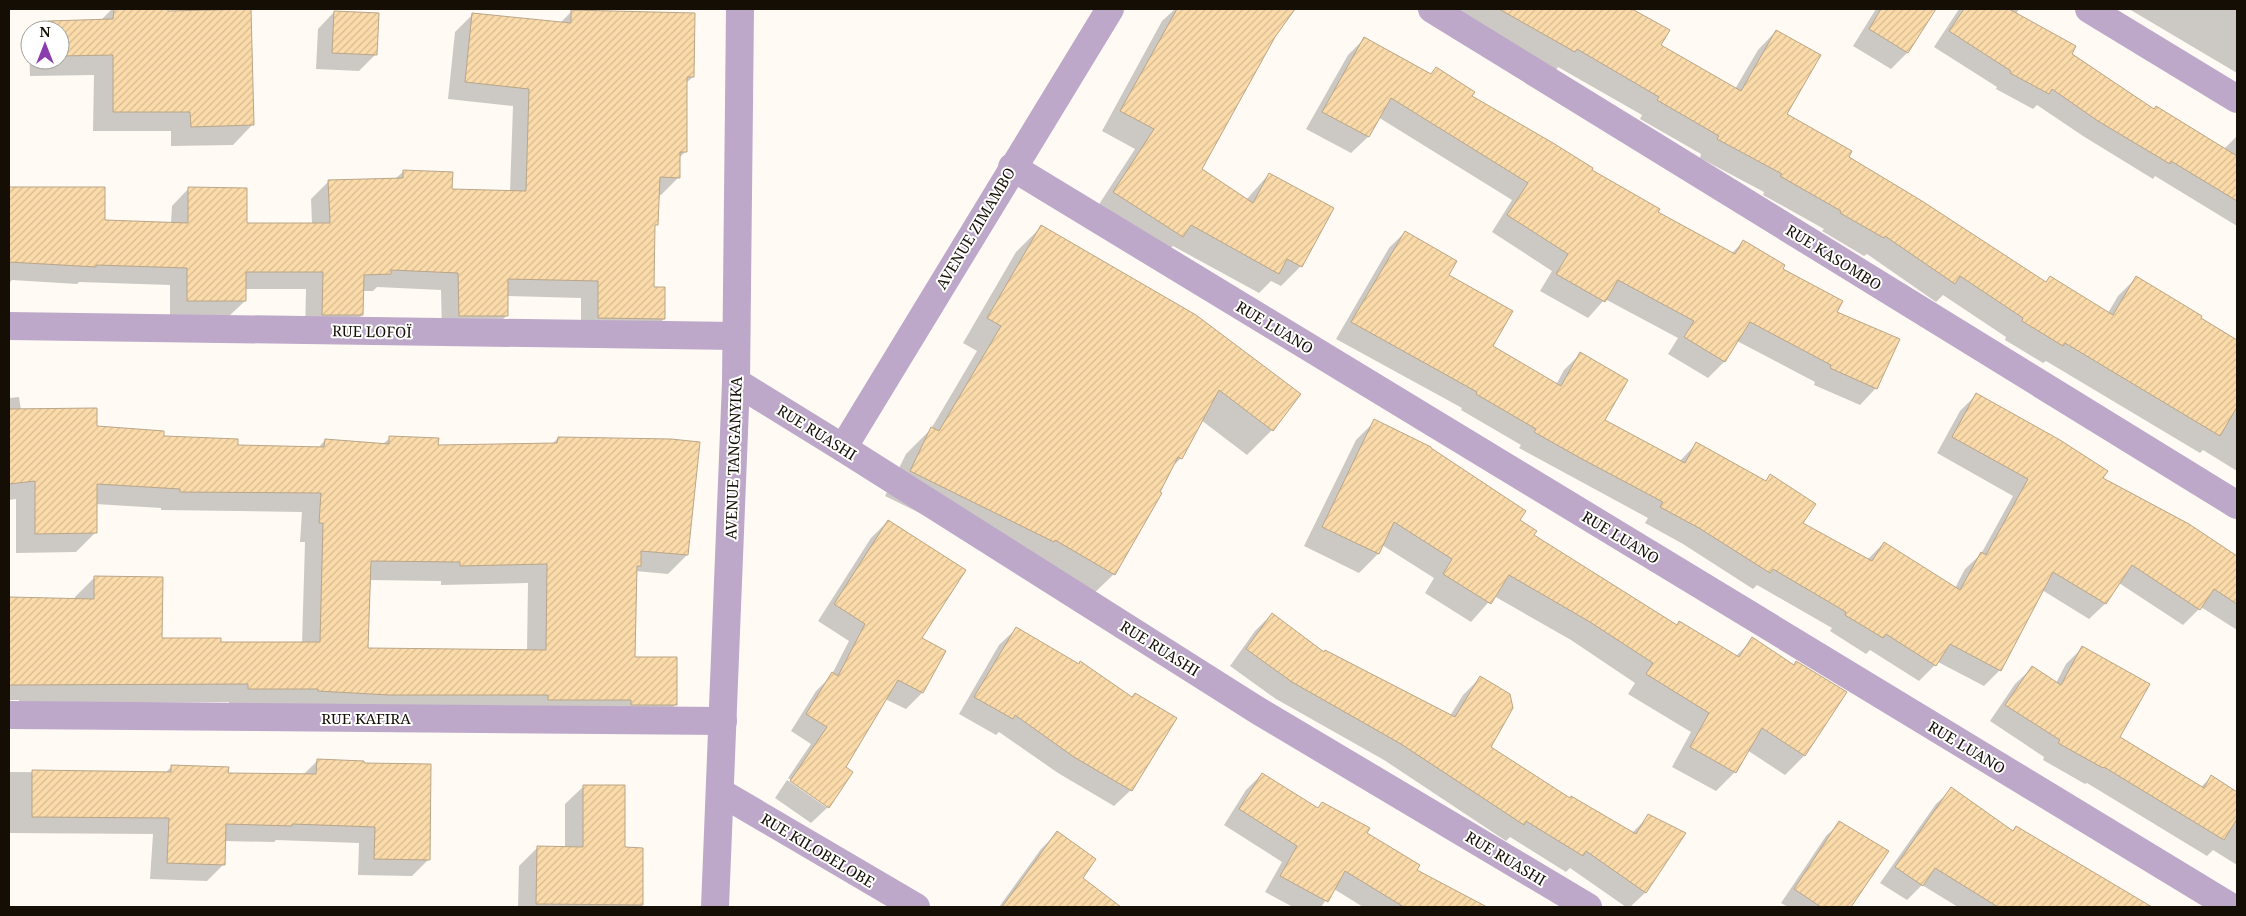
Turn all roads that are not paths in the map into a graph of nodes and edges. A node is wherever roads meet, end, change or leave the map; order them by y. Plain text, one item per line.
1 (740, 9) edge
2 (1110, 9) edge
3 (1432, 9) edge
4 (2089, 9) edge
5 (2237, 99) edge
6 (1012, 167) junction
7 (9, 326) edge
8 (736, 336) junction
9 (736, 382) junction
10 (843, 448) junction
11 (2237, 505) edge
12 (9, 715) edge
13 (723, 721) junction
14 (720, 792) junction
15 (715, 907) edge
16 (916, 907) edge
17 (1588, 907) edge
18 (2231, 907) edge

1 - 8 street, AVENUE TANGANYIKA
2 - 6 street, AVENUE ZIMAMBO
3 - 11 street, RUE KASOMBO
4 - 5 street
6 - 10 street, AVENUE ZIMAMBO
6 - 18 street, RUE LUANO
7 - 8 street, RUE LOFOÏ
8 - 9 street, AVENUE TANGANYIKA
9 - 10 street, RUE RUASHI
9 - 13 street, AVENUE TANGANYIKA
10 - 17 street, RUE RUASHI
12 - 13 street, RUE KAFIRA
13 - 14 street, AVENUE TANGANYIKA
14 - 15 street, AVENUE TANGANYIKA
14 - 16 street, RUE KILOBELOBE

